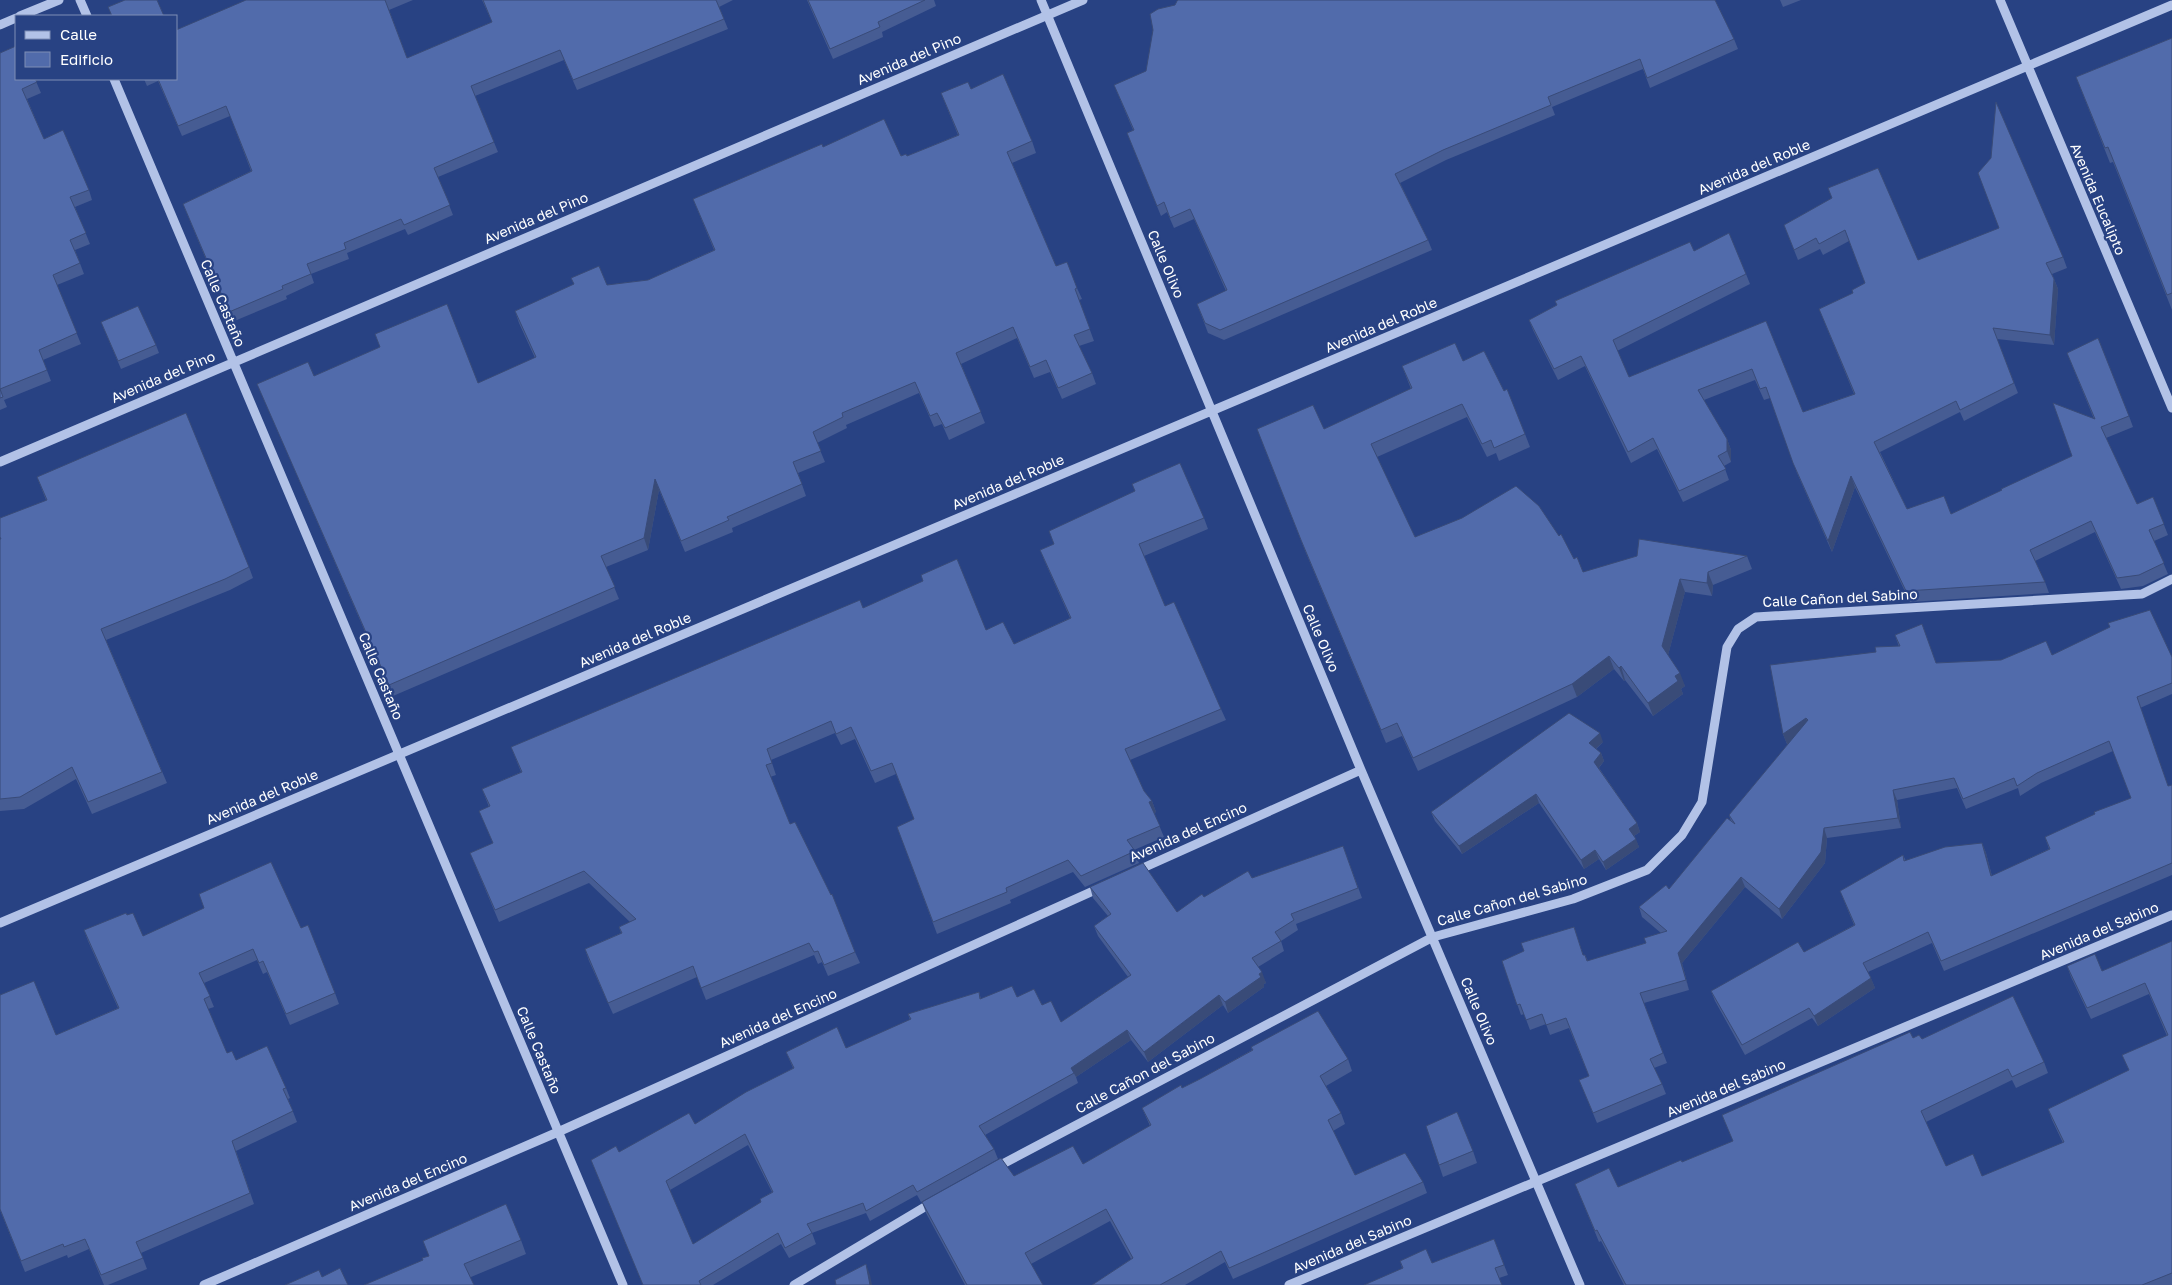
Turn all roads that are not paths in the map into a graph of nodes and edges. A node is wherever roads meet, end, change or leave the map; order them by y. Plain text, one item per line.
1 (59, 0) edge
2 (80, 0) edge
3 (1041, 0) edge
4 (1083, 0) edge
5 (2000, 0) edge
6 (2172, 5) edge
7 (22, 15) edge
8 (87, 15) edge
9 (1048, 15) junction
10 (15, 18) edge
11 (0, 25) edge
12 (2027, 67) junction
13 (114, 80) edge
14 (233, 362) junction
15 (2172, 408) edge
16 (1212, 411) junction
17 (0, 462) edge
18 (2172, 579) edge
19 (399, 754) junction
20 (1361, 770) junction
21 (1126, 876) edge
22 (1108, 884) edge
23 (2172, 915) edge
24 (0, 923) edge
25 (1433, 937) junction
26 (558, 1132) junction
27 (988, 1172) edge
28 (1536, 1182) junction
29 (944, 1195) edge
30 (204, 1285) edge
31 (623, 1285) edge
32 (794, 1285) edge
33 (1289, 1285) edge
34 (1580, 1285) edge

1 - 7 street
2 - 8 street
3 - 9 street, Calle Olivo
4 - 9 street, Avenida del Pino
5 - 12 street, Avenida Eucalipto
6 - 12 street, Avenida del Roble
9 - 14 street, Avenida del Pino
9 - 16 street, Calle Olivo
10 - 11 street
12 - 15 street, Avenida Eucalipto
12 - 16 street, Avenida del Roble
13 - 14 street, Calle Castaño
14 - 17 street, Avenida del Pino
14 - 19 street, Calle Castaño
16 - 19 street, Avenida del Roble
16 - 20 street, Calle Olivo
18 - 25 street, Calle Cañon del Sabino
19 - 24 street, Avenida del Roble
19 - 26 street, Calle Castaño
20 - 21 street, Avenida del Encino
20 - 25 street, Calle Olivo
22 - 26 street, Avenida del Encino
23 - 28 street, Avenida del Sabino
25 - 27 street, Calle Cañon del Sabino
25 - 28 street, Calle Olivo
26 - 30 street, Avenida del Encino
26 - 31 street, Calle Castaño
28 - 33 street, Avenida del Sabino
28 - 34 street, Calle Olivo
29 - 32 street

